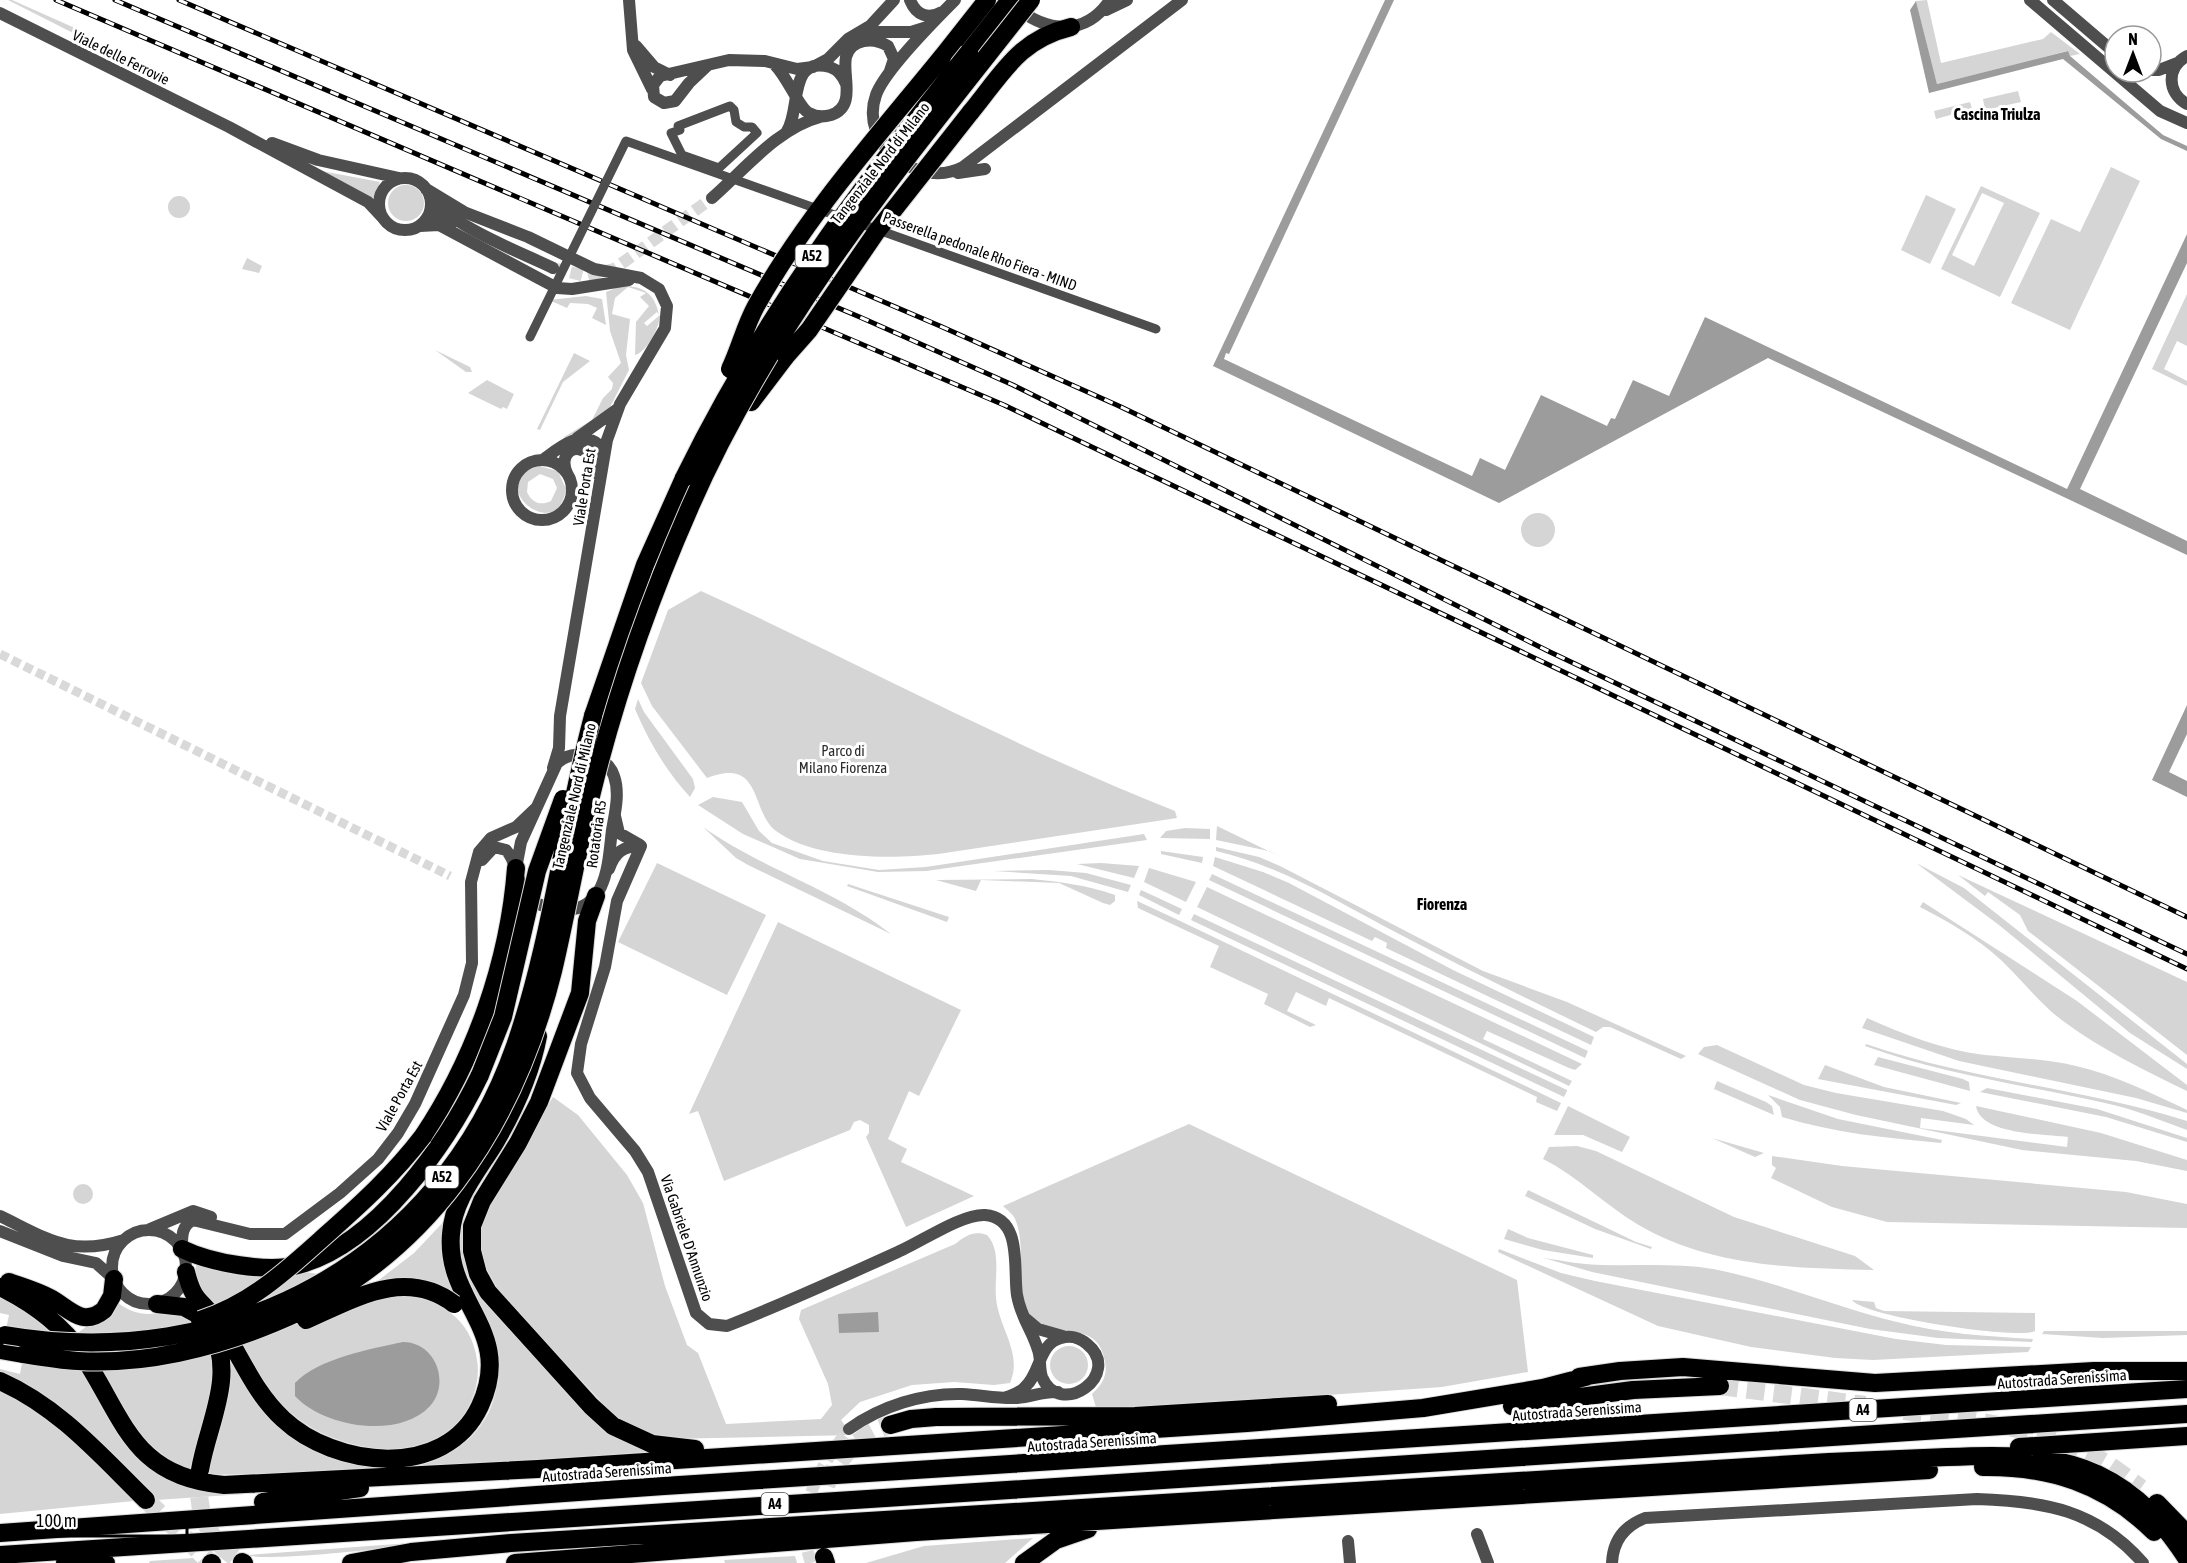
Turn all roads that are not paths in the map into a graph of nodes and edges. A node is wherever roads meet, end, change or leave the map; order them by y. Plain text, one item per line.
1 (628, 0) edge
2 (894, 0) edge
3 (910, 0) edge
4 (955, 0) edge
5 (987, 0) edge
6 (1011, 0) edge
7 (1031, 0) edge
8 (1110, 0) edge
9 (1127, 0) edge
10 (1182, 0) edge
11 (2030, 0) edge
12 (2053, 0) edge
13 (944, 12) junction
14 (0, 13) edge
15 (1097, 15) junction
16 (931, 25) junction
17 (1071, 27) junction
18 (858, 33) junction
19 (632, 37) junction
20 (2103, 43) edge
21 (2182, 60) edge
22 (775, 65) junction
23 (707, 66) junction
24 (813, 67) junction
25 (2163, 68) edge
26 (669, 75) junction
27 (889, 75) junction
28 (2163, 80) edge
29 (2171, 85) junction
30 (847, 87) junction
31 (652, 89) junction
32 (796, 94) junction
33 (680, 96) junction
34 (2187, 104) edge
35 (822, 117) junction
36 (2187, 123) edge
37 (229, 127) junction
38 (786, 132) junction
39 (676, 147) joint
40 (985, 169) dead end
41 (942, 175) junction
42 (399, 178) junction
43 (428, 192) junction
44 (711, 198) tunnel mouth
45 (382, 217) junction
46 (423, 223) junction
47 (469, 226) junction
48 (553, 268) tunnel mouth
49 (650, 282) junction
50 (1156, 329) dead end
51 (530, 337) dead end
52 (620, 404) junction
53 (572, 441) junction
54 (603, 457) junction
55 (544, 459) junction
56 (568, 474) junction
57 (599, 476) junction
58 (684, 478) junction
59 (690, 507) junction
60 (560, 716) junction
61 (593, 716) junction
62 (577, 754) junction
63 (553, 768) junction
64 (537, 807) junction
65 (615, 815) junction
66 (641, 846) junction
67 (516, 868) junction
68 (474, 870) junction
69 (606, 877) junction
70 (596, 896) junction
71 (544, 1001) junction
72 (0, 1216) edge
73 (225, 1226) junction
74 (147, 1230) junction
75 (0, 1231) edge
76 (124, 1240) junction
77 (182, 1249) junction
78 (186, 1272) junction
79 (0, 1279) edge
80 (114, 1279) junction
81 (0, 1287) edge
82 (461, 1303) junction
83 (157, 1304) junction
84 (1022, 1315) junction
85 (207, 1320) junction
86 (1067, 1337) junction
87 (2, 1340) edge
88 (43, 1341) junction
89 (229, 1344) junction
90 (110, 1361) junction
91 (1040, 1362) junction
92 (2187, 1371) edge
93 (1589, 1376) junction
94 (0, 1381) edge
95 (1720, 1386) tunnel mouth
96 (2187, 1389) edge
97 (1058, 1392) junction
98 (1005, 1398) junction
99 (2187, 1414) edge
100 (1247, 1423) junction
101 (890, 1425) tunnel mouth
102 (849, 1429) tunnel mouth
103 (2187, 1436) edge
104 (880, 1446) junction
105 (1829, 1462) junction
106 (538, 1469) junction
107 (200, 1470) tunnel mouth
108 (2141, 1488) tunnel mouth
109 (146, 1500) tunnel mouth
110 (1227, 1514) junction
111 (96, 1526) junction
112 (0, 1533) edge
113 (1477, 1534) dead end
114 (2187, 1534) edge
115 (1348, 1541) dead end
116 (625, 1546) junction
117 (0, 1555) edge
118 (2187, 1559) edge
119 (64, 1563) edge
120 (106, 1563) edge
121 (351, 1563) edge
122 (417, 1563) edge
123 (514, 1563) edge
124 (1024, 1563) edge
125 (1350, 1563) edge
126 (1488, 1563) edge
127 (1612, 1563) edge
128 (2144, 1563) edge
129 (2180, 1563) edge

1 - 19 street
2 - 18 street
3 - 13 street
4 - 13 street
5 - 58 highway, bridge
6 - 17 street
6 - 58 highway, Tangenziale Nord di Milano / A52, bridge
7 - 59 highway, Tangenziale Nord di Milano / A52, bridge
8 - 15 street
9 - 15 street
10 - 41 street
11 - 36 street
12 - 20 street
13 - 16 street
14 - 37 street, Viale delle Ferrovie
15 - 17 street
16 - 18 street
16 - 27 street
17 - 59 highway, bridge
18 - 24 street
19 - 26 street
19 - 31 street
21 - 25 street
21 - 29 street
22 - 23 street
22 - 24 street
22 - 32 street
23 - 26 street
23 - 33 street
24 - 30 street
24 - 32 street
26 - 31 street
26 - 33 street
27 - 30 street
27 - 41 street
28 - 29 street
29 - 34 street
30 - 35 street
31 - 33 street
32 - 35 street
32 - 38 street
35 - 38 street
37 - 42 street, Viale delle Ferrovie
37 - 45 street, Viale delle Ferrovie
38 - 44 street
39 - 39 street
40 - 41 street
42 - 43 street
42 - 45 street
43 - 46 street
43 - 47 street
43 - 49 street
45 - 46 street
46 - 47 street
46 - 49 street
47 - 48 street
49 - 52 street, Viale Porta Est
50 - 51 street, Passerella pedonale Rho Fiera - MIND, bridge
52 - 53 street
52 - 54 street, Viale Porta Est
53 - 54 street
53 - 55 street
54 - 57 street, Viale Porta Est
55 - 56 street
55 - 56 street
56 - 57 street
57 - 60 street, Viale Porta Est
58 - 61 highway, Tangenziale Nord di Milano / A52
59 - 71 highway, Tangenziale Nord di Milano / A52, bridge
60 - 62 street, Viale Porta Est
60 - 63 street, Viale Porta Est
61 - 77 highway, bridge
61 - 88 highway, Tangenziale Nord di Milano / A52, bridge
62 - 63 street
62 - 65 street, Rotatoria R5
63 - 64 street
64 - 67 street
64 - 68 street, Viale Porta Est
65 - 66 street
65 - 69 street, Rotatoria R5
66 - 69 street
66 - 84 street, Via Gabriele D'Annunzio
67 - 68 street
67 - 70 street
67 - 88 highway, bridge
68 - 73 street, Viale Porta Est
69 - 70 street, Rotatoria R5
70 - 104 highway
71 - 82 highway, bridge
71 - 90 highway, Tangenziale Nord di Milano / A52, bridge
72 - 76 street
73 - 74 street, Viale Porta Est
73 - 77 street, Viale Porta Est
74 - 76 street
74 - 77 street
75 - 80 street
76 - 80 street
77 - 78 street
78 - 83 street
78 - 89 highway
79 - 80 highway
80 - 83 street
81 - 106 highway
82 - 89 highway
82 - 90 highway, bridge
83 - 85 highway
84 - 86 street
84 - 91 street, Via Gabriele D'Annunzio
85 - 89 highway
85 - 107 highway
86 - 91 street
86 - 97 street
87 - 88 highway, Tangenziale Nord di Milano / A52, bridge
87 - 90 highway, Tangenziale Nord di Milano / A52, bridge
91 - 97 street
91 - 98 street
92 - 93 highway, A4
93 - 100 highway, A4
93 - 101 highway
94 - 109 highway
95 - 100 highway
96 - 111 highway, Autostrada Serenissima / A4
97 - 98 street
98 - 102 street
99 - 117 highway, A4
100 - 104 highway, A4
103 - 105 highway
104 - 106 highway
105 - 116 highway
105 - 118 highway
106 - 111 highway
108 - 114 highway
110 - 116 highway
110 - 124 highway
110 - 129 highway
111 - 112 highway, Autostrada Serenissima / A4
113 - 126 street
115 - 125 street
116 - 121 highway
116 - 122 highway
116 - 123 highway
119 - 120 highway
127 - 128 street

